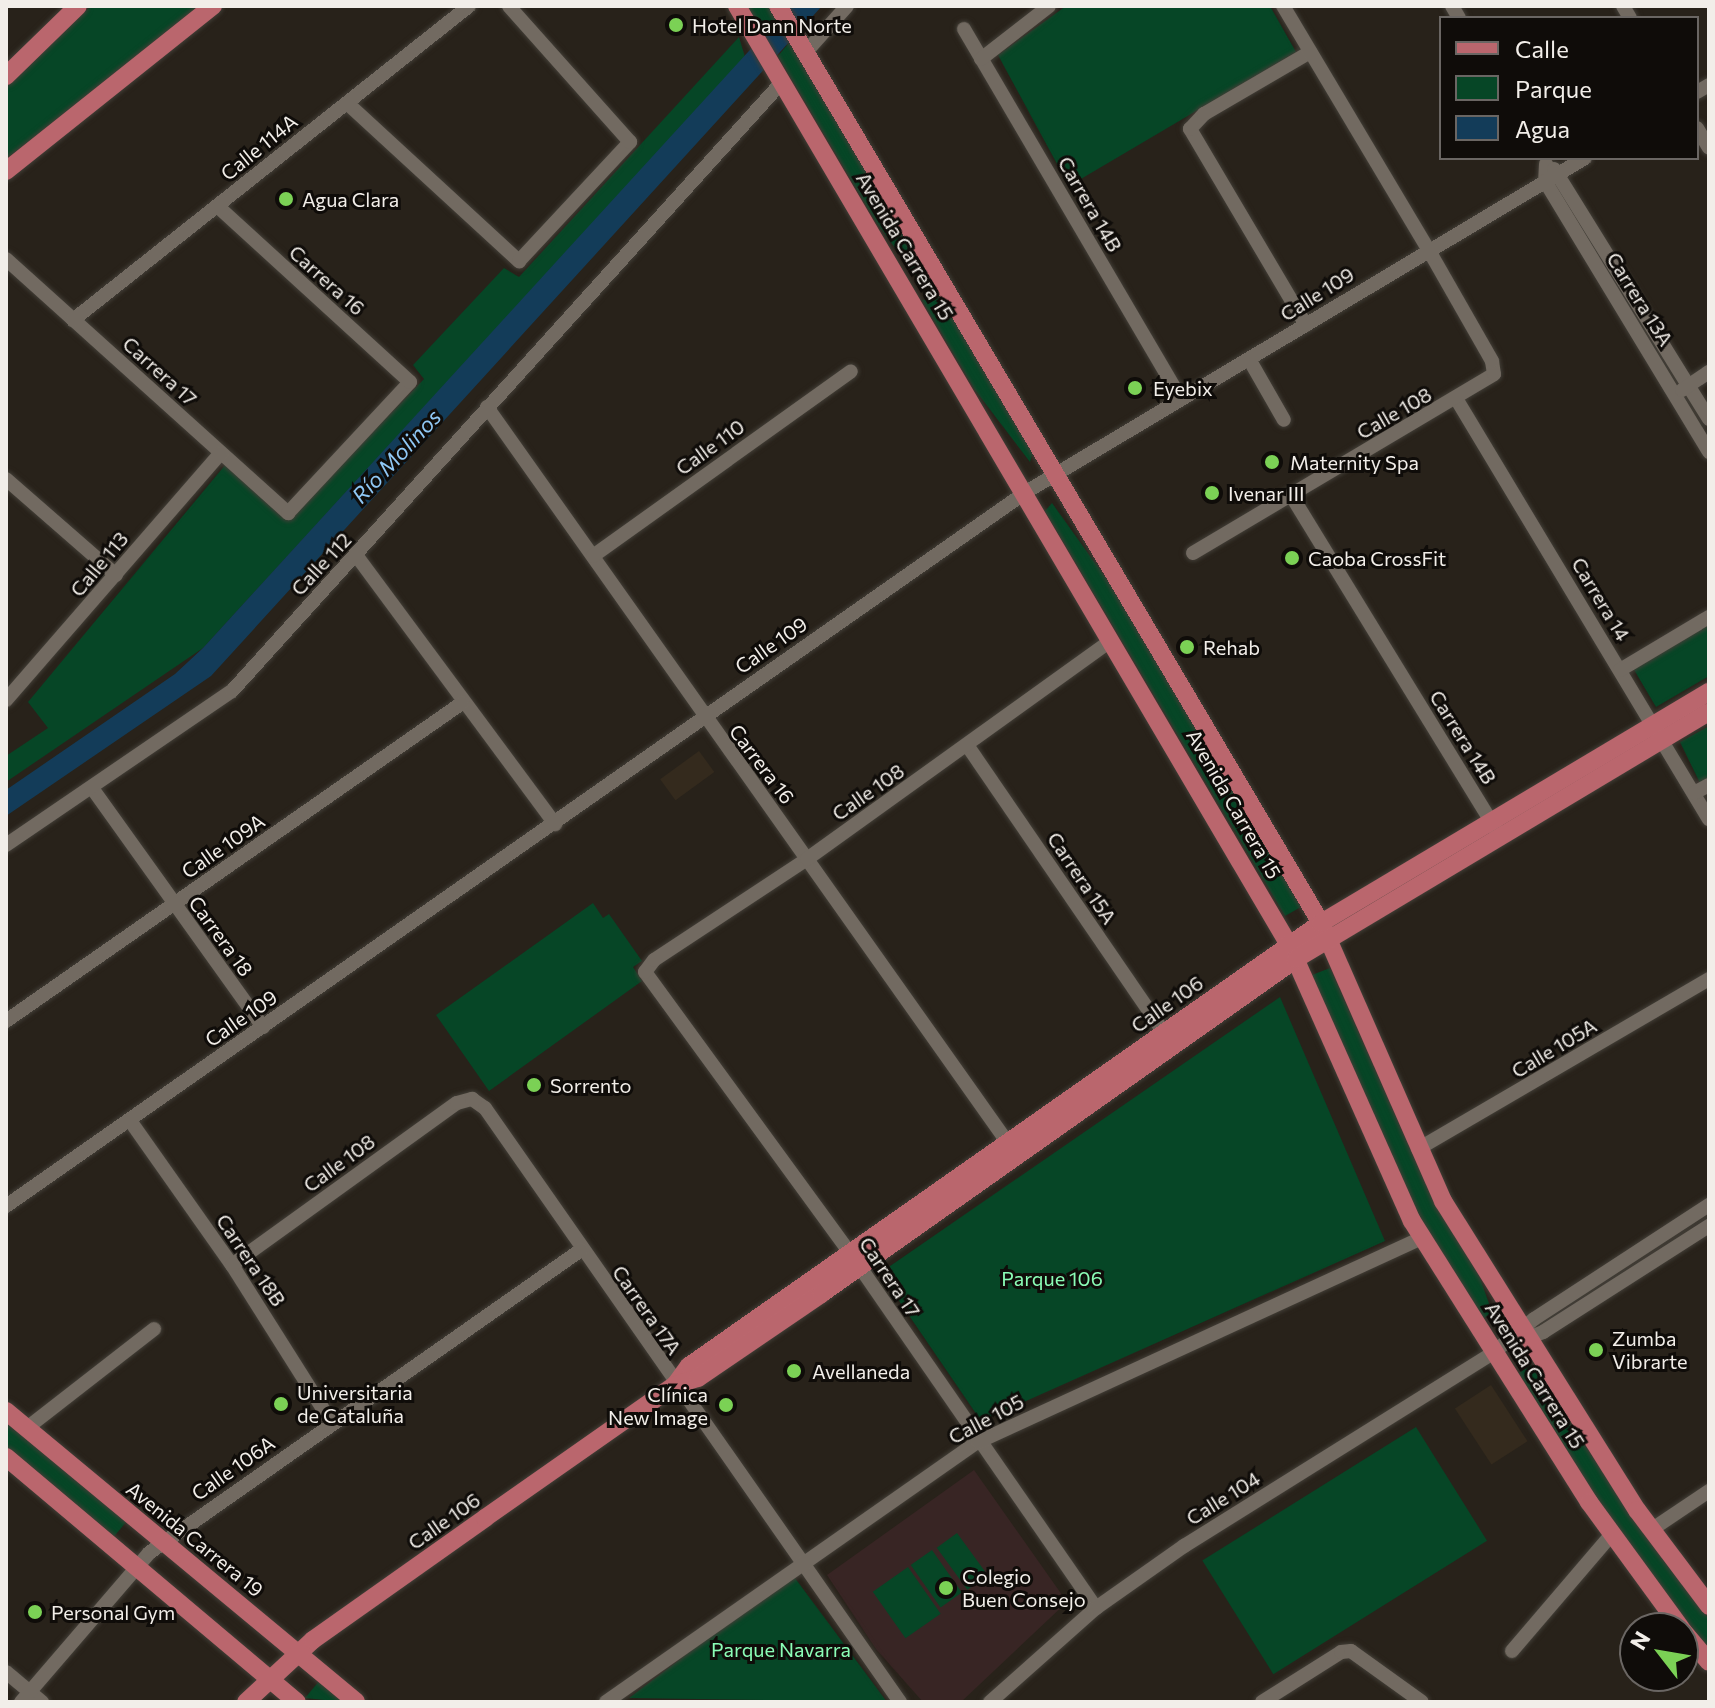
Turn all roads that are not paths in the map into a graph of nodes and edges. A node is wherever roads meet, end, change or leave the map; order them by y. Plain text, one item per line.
1 (78, 6) edge
2 (213, 6) edge
3 (469, 6) edge
4 (509, 6) edge
5 (737, 6) edge
6 (778, 6) edge
7 (847, 6) edge
8 (1049, 6) edge
9 (1283, 6) edge
10 (964, 29) dead end
11 (801, 46) junction
12 (1310, 52) junction
13 (981, 59) junction
14 (777, 74) junction
15 (6, 76) edge
16 (347, 103) junction
17 (1582, 160) edge
18 (1544, 161) edge
19 (6, 171) edge
20 (1560, 173) junction
21 (1545, 181) junction
22 (217, 206) junction
23 (900, 214) junction
24 (871, 232) junction
25 (1428, 249) junction
26 (6, 259) edge
27 (73, 320) junction
28 (1306, 325) junction
29 (1249, 359) junction
30 (851, 371) dead end
31 (1709, 372) edge
32 (1689, 386) junction
33 (1675, 395) junction
34 (1181, 399) junction
35 (1457, 400) junction
36 (487, 407) junction
37 (1709, 419) edge
38 (1284, 420) dead end
39 (1709, 452) edge
40 (221, 453) junction
41 (1054, 474) junction
42 (6, 479) edge
43 (1026, 492) junction
44 (1291, 495) junction
45 (288, 513) joint
46 (1193, 553) dead end
47 (356, 555) junction
48 (593, 556) junction
49 (116, 575) junction
50 (1709, 617) edge
51 (1112, 640) junction
52 (1620, 670) junction
53 (1709, 692) edge
54 (7, 701) edge
55 (462, 703) junction
56 (1709, 712) edge
57 (702, 717) junction
58 (1657, 732) junction
59 (967, 745) junction
60 (1709, 785) edge
61 (92, 788) junction
62 (1694, 793) junction
63 (1709, 819) edge
64 (555, 824) junction
65 (1496, 829) junction
66 (6, 845) edge
67 (807, 859) junction
68 (174, 905) junction
69 (1325, 931) junction
70 (1293, 952) junction
71 (645, 972) joint
72 (1709, 979) edge
73 (6, 1021) edge
74 (263, 1027) junction
75 (1164, 1033) junction
76 (472, 1099) joint
77 (131, 1122) junction
78 (1008, 1143) junction
79 (1418, 1149) junction
80 (6, 1206) edge
81 (1702, 1209) edge
82 (1708, 1229) edge
83 (1423, 1237) junction
84 (581, 1250) junction
85 (855, 1260) junction
86 (232, 1265) junction
87 (154, 1329) dead end
88 (1523, 1334) junction
89 (1494, 1352) junction
90 (675, 1385) junction
91 (6, 1411) edge
92 (332, 1423) junction
93 (27, 1428) junction
94 (978, 1442) junction
95 (6, 1457) edge
96 (1709, 1491) edge
97 (1651, 1530) junction
98 (1611, 1535) junction
99 (164, 1542) junction
100 (800, 1564) junction
101 (137, 1567) junction
102 (1709, 1606) edge
103 (1096, 1608) junction
104 (1669, 1612) edge
105 (1512, 1651) dead end
106 (298, 1652) junction
107 (6, 1672) edge
108 (269, 1678) junction
109 (25, 1697) edge
110 (616, 1699) edge
111 (42, 1702) edge
112 (246, 1702) edge
113 (297, 1702) edge
114 (356, 1702) edge
115 (900, 1702) edge
116 (990, 1702) edge
117 (1262, 1702) edge
118 (1422, 1702) edge

1 - 15 main road
2 - 19 main road
3 - 16 street, Calle 114A
4 - 16 street
5 - 14 main road, Avenida Carrera 15
6 - 11 main road, Avenida Carrera 15
7 - 11 street
8 - 13 street
9 - 12 street
10 - 13 street, Carrera 14B
11 - 23 main road, Avenida Carrera 15
12 - 25 street
12 - 28 street
13 - 34 street, Carrera 14B
14 - 24 main road, Avenida Carrera 15
14 - 36 street, Calle 112
16 - 22 street, Calle 114A
17 - 20 street, Calle 109
18 - 20 street, Carrera 13A
18 - 21 street, Carrera 13A
20 - 21 street, Calle 109
20 - 32 street, Carrera 13A
21 - 25 street, Calle 109
21 - 33 street, Carrera 13A
22 - 27 street, Calle 114A
22 - 45 street, Carrera 16
23 - 24 main road
23 - 41 main road, Avenida Carrera 15
24 - 43 main road, Avenida Carrera 15
25 - 28 street, Calle 109
25 - 35 street, Calle 108
26 - 27 street, Carrera 17
27 - 40 street, Carrera 17
28 - 29 street, Calle 109
29 - 34 street, Calle 109
29 - 38 street
30 - 48 street, Calle 110
31 - 32 street
32 - 33 street
32 - 37 street, Carrera 13A
33 - 39 street, Carrera 13A
34 - 41 street, Calle 109
35 - 44 street, Calle 108
35 - 52 street, Carrera 14
36 - 47 street, Calle 112
36 - 48 street, Carrera 16
40 - 45 street, Carrera 17
40 - 49 street, Calle 113
41 - 43 street, Calle 109
41 - 69 main road, Avenida Carrera 15
42 - 49 street
43 - 51 main road, Avenida Carrera 15
43 - 57 street, Calle 109
44 - 46 street, Calle 108
44 - 65 street, Carrera 14B
47 - 55 street
47 - 61 street, Calle 112
48 - 57 street, Carrera 16
49 - 54 street, Calle 113
50 - 52 street
51 - 59 street, Calle 108
51 - 70 main road, Avenida Carrera 15
52 - 58 street, Carrera 14
53 - 58 main road, Calle 106
55 - 64 street
55 - 68 street, Calle 109A
56 - 58 main road, Calle 106
57 - 64 street, Calle 109
57 - 67 street, Carrera 16
58 - 62 street, Carrera 14
58 - 65 main road, Calle 106
59 - 67 street, Calle 108
59 - 75 street, Carrera 15A
60 - 62 street
61 - 66 street, Calle 112
61 - 68 street, Carrera 18
62 - 63 street, Carrera 14
64 - 74 street, Calle 109
65 - 69 main road, Calle 106
67 - 71 street, Calle 108
67 - 78 street, Carrera 16
68 - 73 street, Calle 109A
68 - 74 street, Carrera 18
69 - 70 main road, Calle 106
69 - 79 main road, Avenida Carrera 15
70 - 75 main road, Calle 106
70 - 83 main road, Avenida Carrera 15
70 - 85 main road, Calle 106
71 - 85 street, Carrera 17
72 - 79 street, Calle 105A
74 - 77 street, Calle 109
75 - 78 main road, Calle 106
76 - 84 street, Carrera 17A
76 - 86 street, Calle 108
77 - 80 street, Calle 109
77 - 86 street, Carrera 18B
78 - 85 main road, Calle 106
79 - 88 main road, Avenida Carrera 15
81 - 82 street
81 - 88 street, Calle 104
82 - 88 street, Calle 104
83 - 89 main road, Avenida Carrera 15
83 - 94 street, Calle 105
84 - 90 street, Carrera 17A
84 - 92 street, Calle 106A
85 - 90 main road, Calle 106
85 - 94 street, Carrera 17
86 - 92 street, Carrera 18B
87 - 93 street
88 - 89 street, Calle 104
88 - 97 main road, Avenida Carrera 15
89 - 98 main road, Avenida Carrera 15
89 - 103 street, Calle 104
90 - 100 street, Carrera 17A
90 - 106 main road, Calle 106
91 - 93 main road, Avenida Carrera 19
92 - 99 street, Calle 106A
93 - 99 main road, Avenida Carrera 19
94 - 100 street, Calle 105
94 - 103 street, Carrera 17
95 - 101 main road
96 - 97 street
97 - 102 main road, Avenida Carrera 15
98 - 104 main road, Avenida Carrera 15
98 - 105 street
99 - 101 street, Calle 106A
99 - 106 main road, Avenida Carrera 19
100 - 110 street, Calle 105
100 - 115 street, Carrera 17A
101 - 108 main road
101 - 109 street, Calle 106A
103 - 116 street, Calle 104
106 - 108 main road, Calle 106
106 - 114 main road, Avenida Carrera 19
107 - 109 street
108 - 112 main road, Calle 106
108 - 113 main road
109 - 111 street
117 - 118 street

